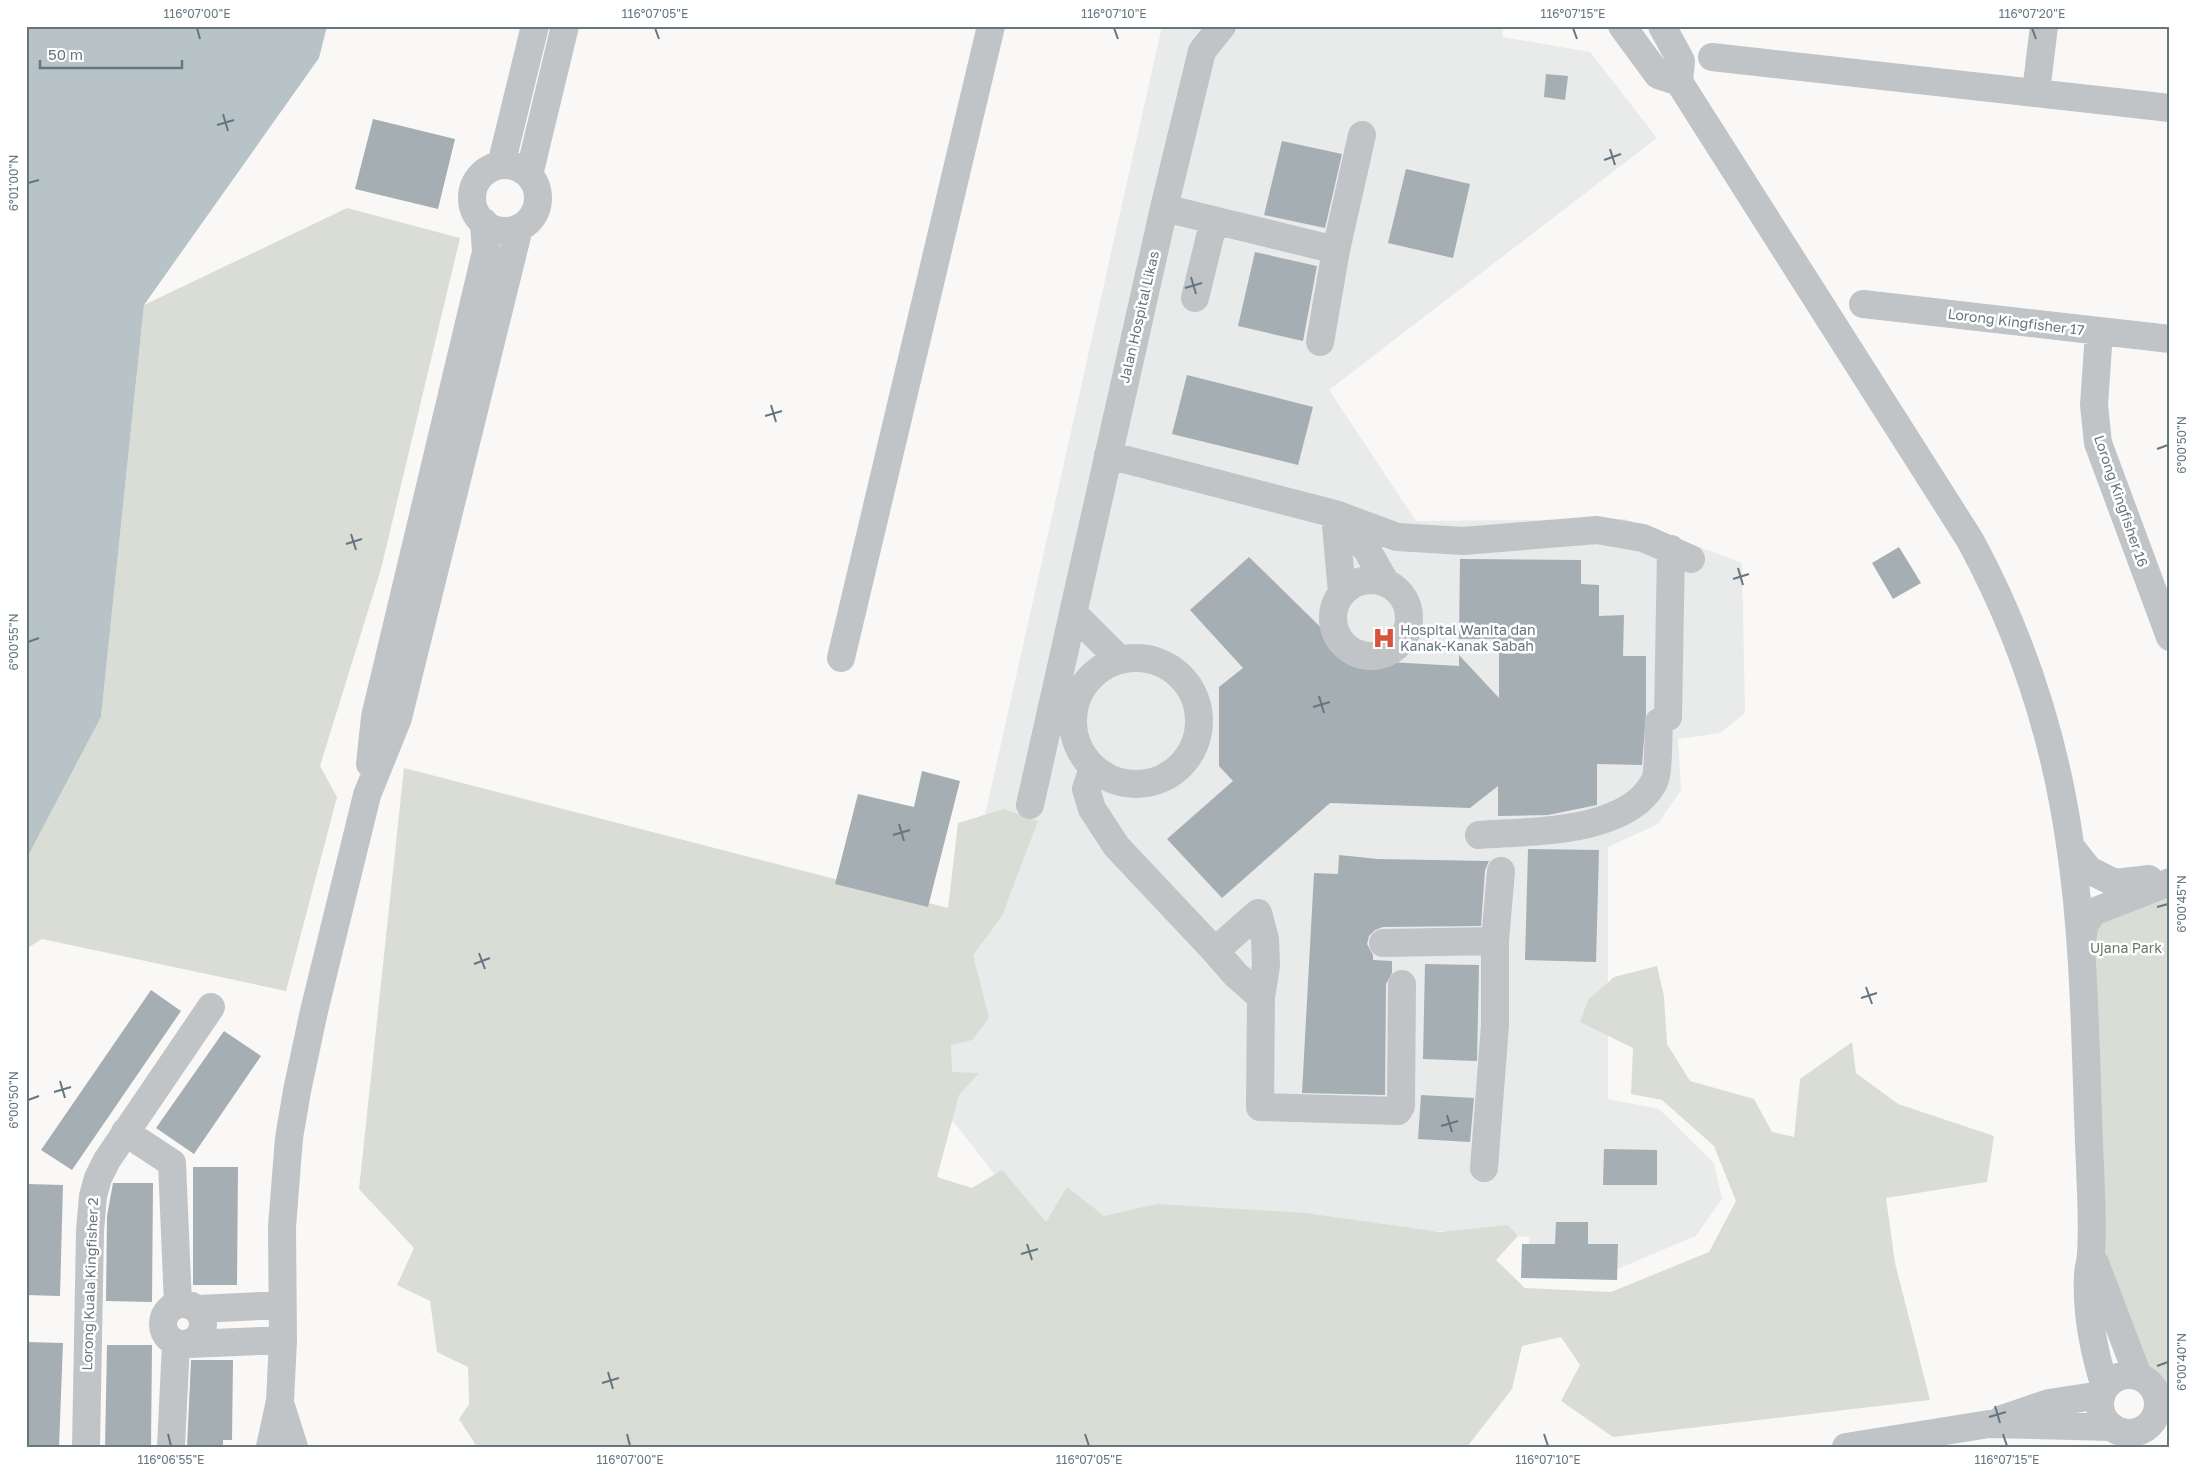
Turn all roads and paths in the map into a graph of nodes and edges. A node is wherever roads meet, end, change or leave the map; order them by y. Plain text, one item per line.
1 (535, 26) edge
2 (565, 26) edge
3 (991, 26) edge
4 (1222, 26) edge
5 (1622, 26) edge
6 (1662, 26) edge
7 (2044, 26) edge
8 (1712, 56) dead end
9 (1679, 82) junction
10 (2036, 92) junction
11 (2170, 108) edge
12 (1362, 135) dead end
13 (501, 165) junction
14 (530, 175) junction
15 (1164, 208) junction
16 (1214, 220) junction
17 (484, 222) junction
18 (519, 228) junction
19 (1336, 250) junction
20 (1195, 298) dead end
21 (1863, 304) dead end
22 (2099, 332) junction
23 (2170, 339) edge
24 (1320, 342) dead end
25 (1108, 455) junction
26 (1335, 514) junction
27 (1386, 583) junction
28 (1342, 593) junction
29 (1074, 614) junction
30 (2170, 637) edge
31 (841, 658) dead end
32 (1119, 659) junction
33 (1080, 690) junction
34 (1093, 768) junction
35 (367, 795) junction
36 (1030, 805) dead end
37 (1479, 835) dead end
38 (2070, 846) junction
39 (1502, 871) dead end
40 (2170, 877) edge
41 (2170, 882) edge
42 (1495, 941) junction
43 (1383, 943) dead end
44 (1215, 951) junction
45 (2081, 952) junction
46 (1402, 984) dead end
47 (1261, 998) junction
48 (211, 1007) dead end
49 (126, 1132) junction
50 (1484, 1168) dead end
51 (2091, 1255) junction
52 (282, 1305) junction
53 (188, 1306) junction
54 (283, 1340) junction
55 (182, 1343) junction
56 (2138, 1376) junction
57 (2103, 1391) junction
58 (280, 1401) junction
59 (2164, 1408) edge
60 (1989, 1424) junction
61 (2135, 1439) edge
62 (86, 1447) edge
63 (171, 1447) edge
64 (270, 1447) edge
65 (294, 1447) edge
66 (1846, 1447) edge

1 - 13 street
2 - 14 street
3 - 31 street
4 - 15 street, Jalan Hospital Likas
5 - 9 street
6 - 9 street
7 - 10 street
8 - 10 street
9 - 38 street
10 - 11 street
12 - 19 street
13 - 14 street
13 - 17 street
14 - 18 street
15 - 16 street
15 - 25 street, Jalan Hospital Likas
16 - 19 street
16 - 20 street
17 - 18 street
17 - 35 street
18 - 35 street
19 - 24 street
21 - 22 street, Lorong Kingfisher 17
22 - 23 street, Lorong Kingfisher 17
22 - 30 street, Lorong Kingfisher 16
25 - 26 street
25 - 29 street, Jalan Hospital Likas
26 - 27 street
26 - 28 street
26 - 37 street
27 - 28 street
27 - 28 street
29 - 32 street
29 - 33 street
29 - 36 street, Jalan Hospital Likas
32 - 33 street
32 - 34 street
33 - 34 street
34 - 44 street
35 - 52 street
38 - 40 street
38 - 45 street
39 - 42 street
41 - 45 street
42 - 43 street
42 - 50 street
44 - 47 street
44 - 47 street
45 - 51 street
46 - 47 street
48 - 49 street, Lorong Kuala Kingfisher 2
49 - 53 street
49 - 62 street, Lorong Kuala Kingfisher 2
51 - 56 street
51 - 57 street
52 - 53 street
52 - 54 street
53 - 55 street
54 - 55 street
54 - 58 street
55 - 63 street
56 - 57 street
56 - 59 street
57 - 60 street
57 - 61 street
58 - 64 street
58 - 65 street
59 - 61 street
60 - 61 street
60 - 66 street

